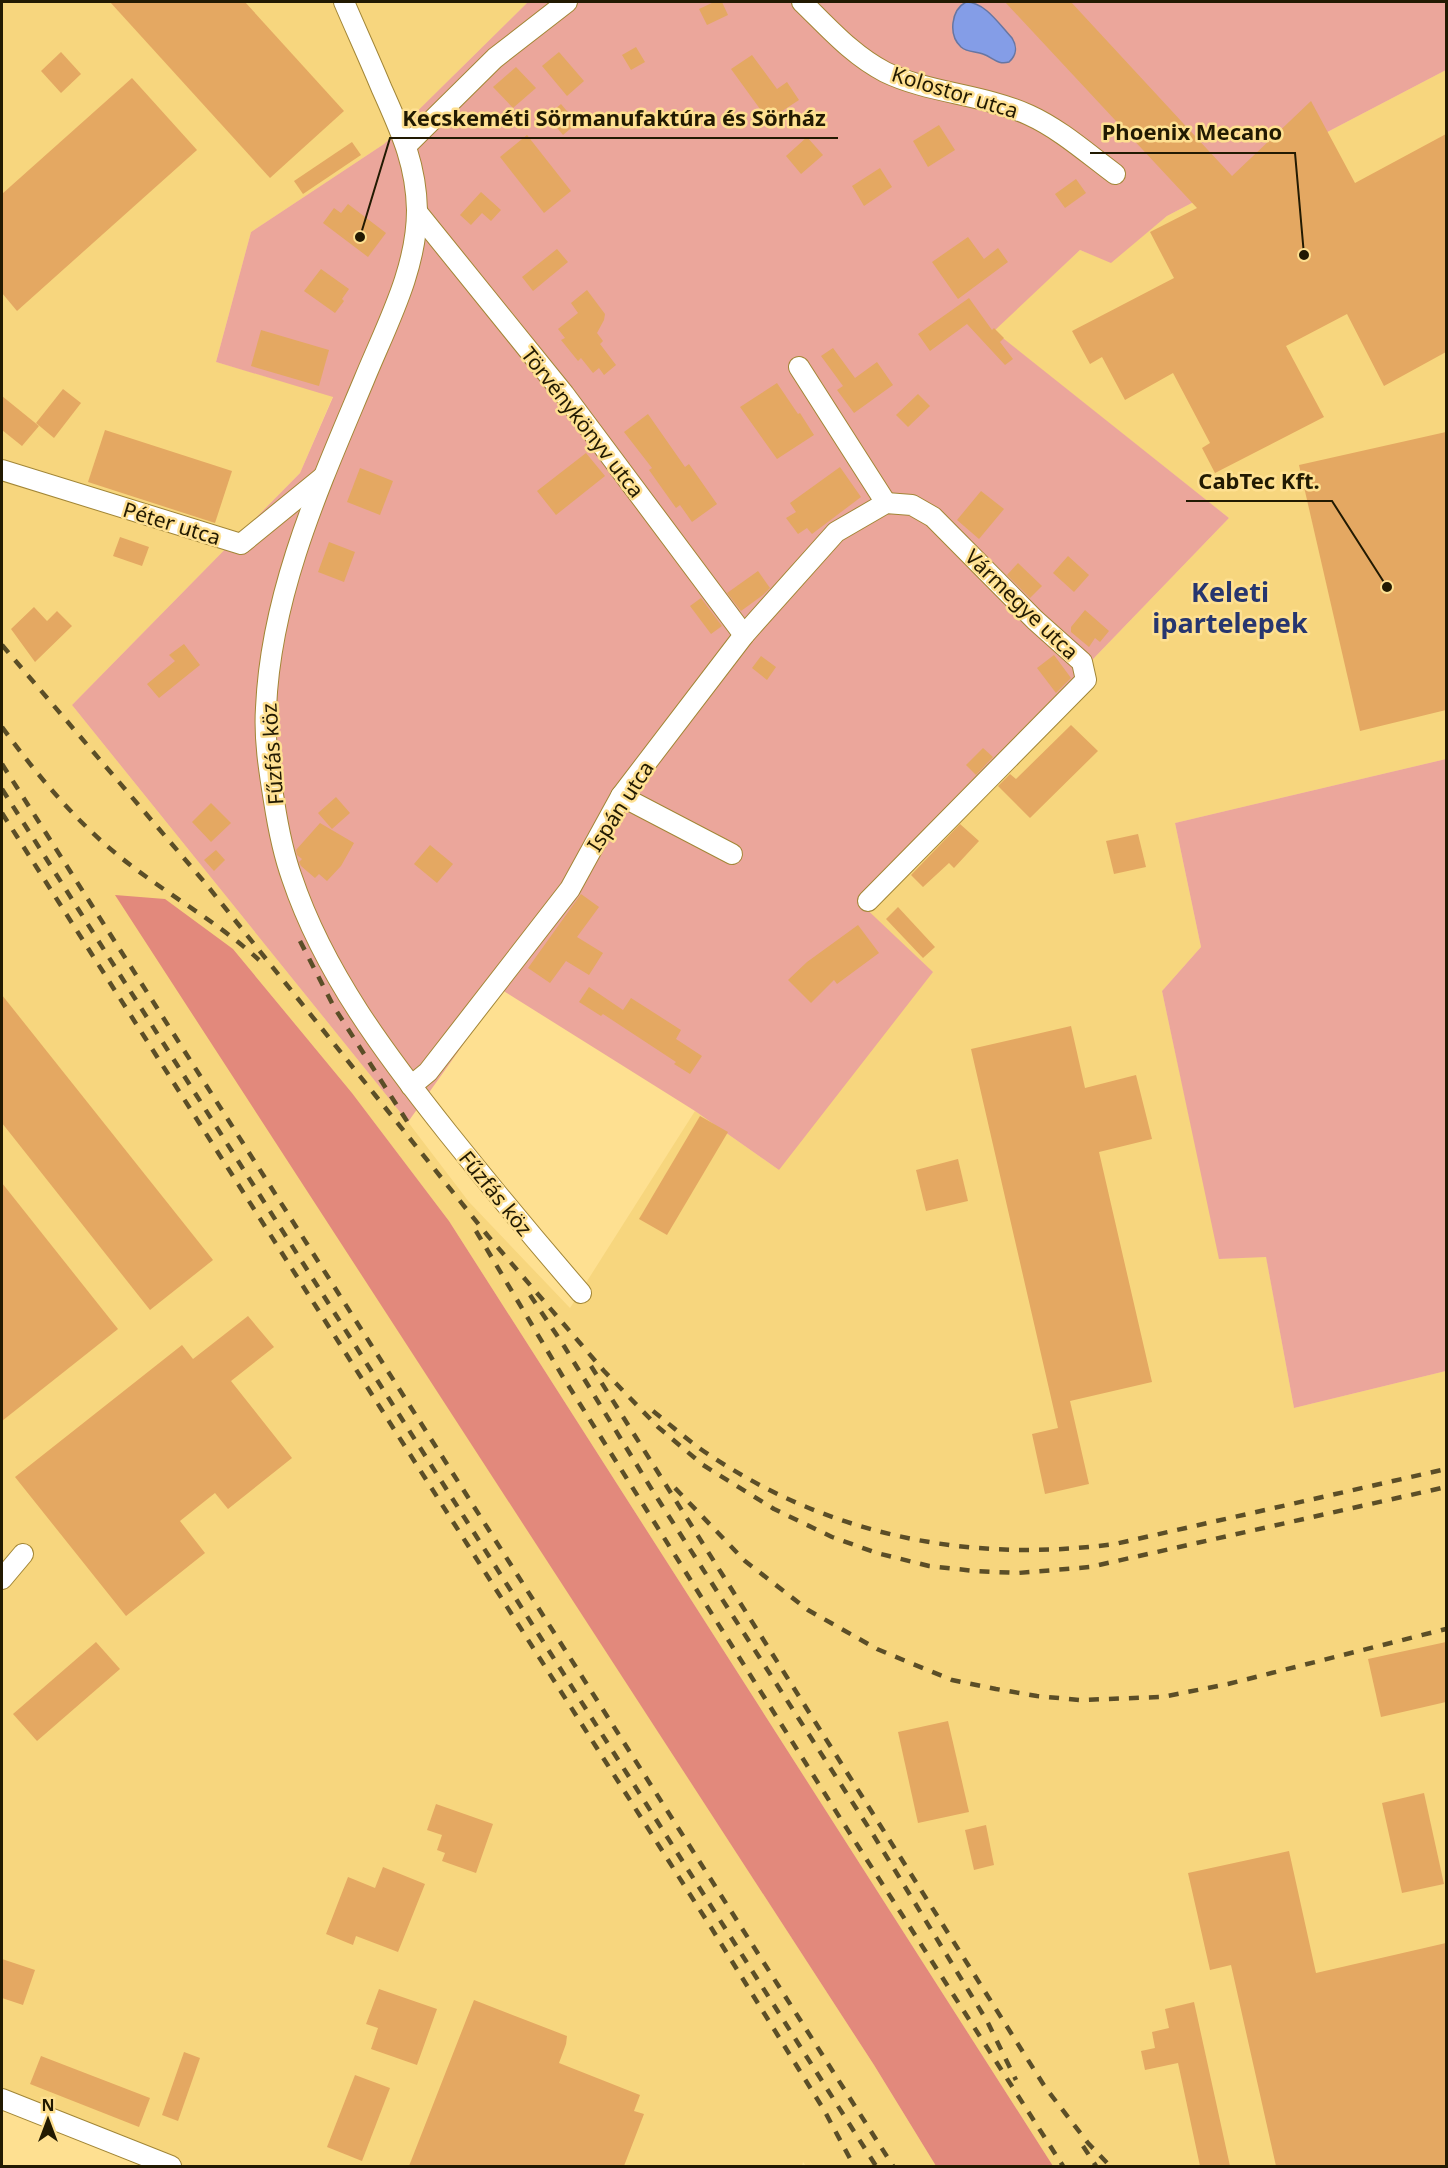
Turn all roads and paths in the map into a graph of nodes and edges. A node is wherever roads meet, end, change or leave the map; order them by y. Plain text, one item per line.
1 (344, 2) edge
2 (567, 2) edge
3 (802, 2) edge
4 (407, 145) junction
5 (1115, 174) dead end
6 (417, 212) junction
7 (799, 367) dead end
8 (2, 470) edge
9 (324, 477) junction
10 (886, 503) junction
11 (744, 635) junction
12 (621, 796) junction
13 (732, 854) dead end
14 (868, 901) dead end
15 (411, 1086) junction
16 (581, 1293) dead end
17 (23, 1554) dead end
18 (2, 1579) edge
19 (2, 2099) edge
20 (171, 2166) edge

1 - 4 street, Fűzfás köz
2 - 4 street
3 - 5 street, Kolostor utca
4 - 6 street, Fűzfás köz
6 - 9 street, Fűzfás köz
6 - 11 street, Törvénykönyv utca
7 - 10 street
8 - 9 street, Péter utca
9 - 15 street, Fűzfás köz
10 - 11 street, Ispán utca
10 - 14 street, Vármegye utca
11 - 12 street, Ispán utca
12 - 13 street
12 - 15 street, Ispán utca
15 - 16 street, Fűzfás köz
17 - 18 street
19 - 20 street

